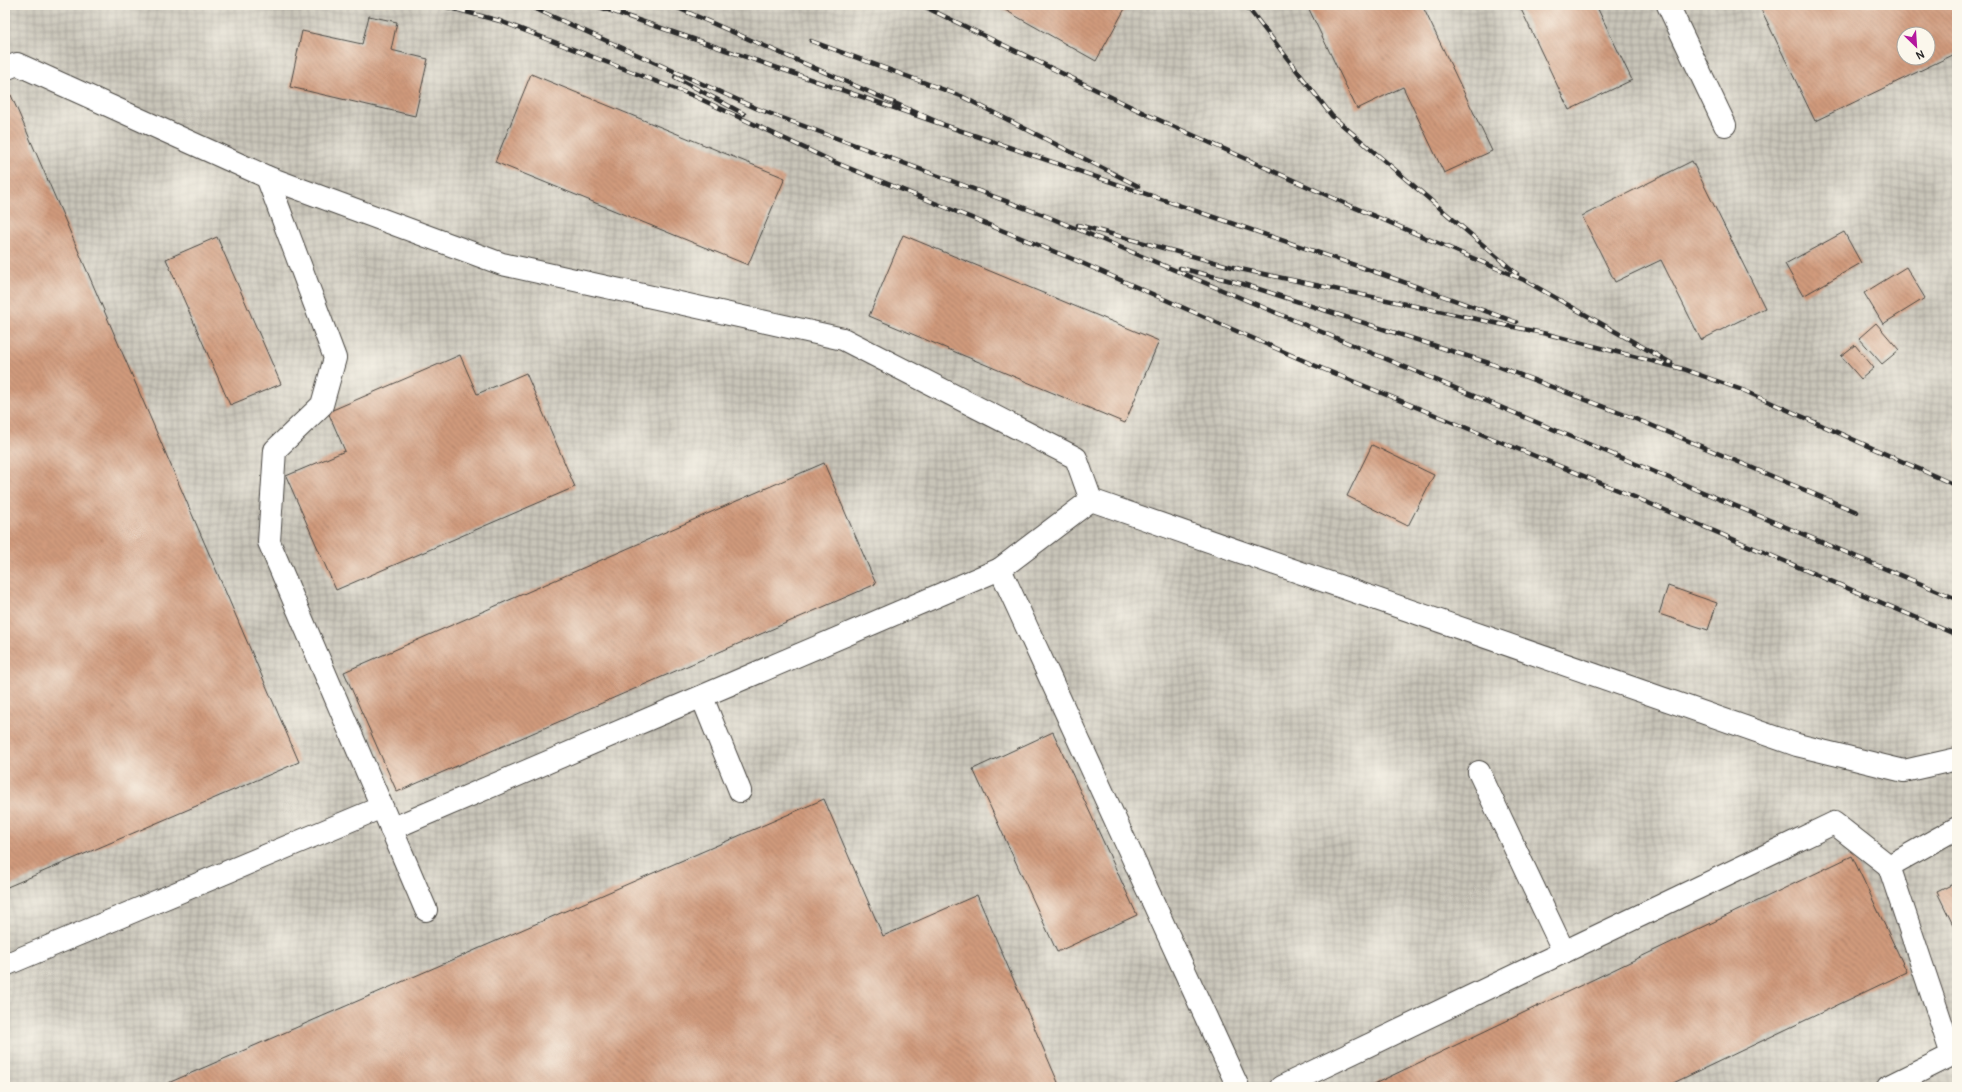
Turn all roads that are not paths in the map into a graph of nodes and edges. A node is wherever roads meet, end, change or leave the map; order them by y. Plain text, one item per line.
1 (1668, 5) edge
2 (5, 69) edge
3 (1725, 125) dead end
4 (267, 177) junction
5 (1091, 500) junction
6 (1000, 569) junction
7 (702, 697) junction
8 (1957, 759) edge
9 (1479, 772) dead end
10 (740, 791) dead end
11 (382, 806) junction
12 (1957, 828) edge
13 (391, 829) junction
14 (1888, 866) junction
15 (426, 910) dead end
16 (1564, 952) junction
17 (5, 965) edge
18 (1954, 1054) edge
19 (1238, 1087) edge
20 (1281, 1087) edge
21 (1888, 1087) edge

1 - 3 lane
2 - 4 lane
4 - 5 lane
4 - 11 lane
5 - 6 lane
5 - 8 lane
6 - 7 lane
6 - 19 lane
7 - 10 lane
7 - 13 lane
9 - 16 lane
11 - 13 lane
11 - 17 lane
12 - 14 lane
13 - 15 lane
14 - 16 lane
14 - 18 lane
16 - 20 lane
18 - 21 lane

